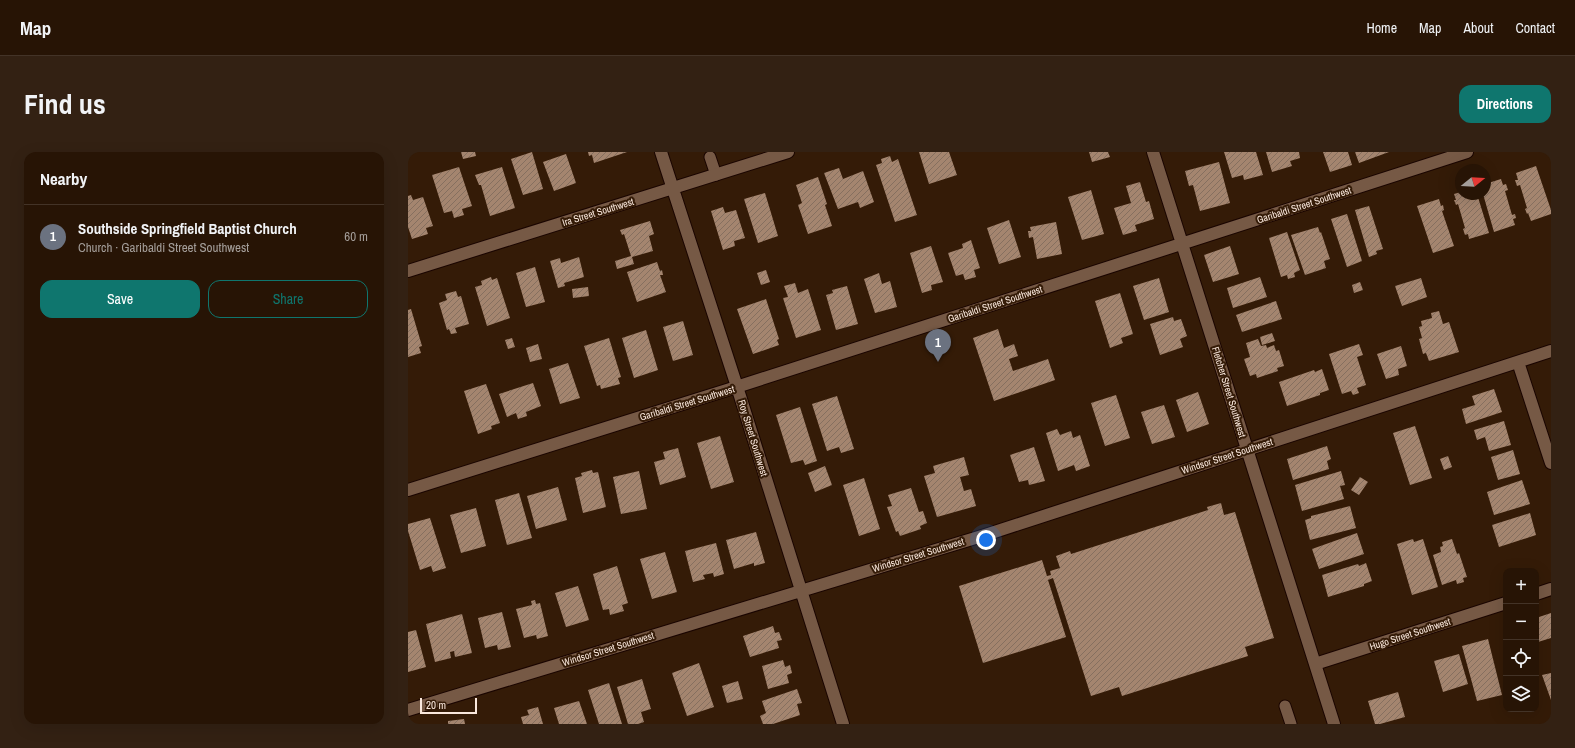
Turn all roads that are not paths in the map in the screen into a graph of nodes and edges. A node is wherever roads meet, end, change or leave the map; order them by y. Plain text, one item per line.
1 (661, 152) edge
2 (788, 152) edge
3 (1153, 152) edge
4 (1467, 152) edge
5 (710, 157) dead end
6 (716, 175) junction
7 (673, 188) junction
8 (1182, 244) junction
9 (408, 271) edge
10 (1551, 351) edge
11 (1518, 362) junction
12 (737, 387) junction
13 (1247, 450) junction
14 (1551, 463) edge
15 (408, 490) edge
16 (1551, 589) edge
17 (801, 590) junction
18 (1539, 593) edge
19 (1503, 604) edge
20 (1315, 664) junction
21 (1285, 706) dead end
22 (408, 710) edge
23 (843, 724) edge
24 (1290, 724) edge
25 (1334, 724) edge

1 - 7 street, Roy Street Southwest
2 - 6 street, Ira Street Southwest
3 - 8 street, Fletcher Street Southwest
4 - 8 street, Garibaldi Street Southwest
5 - 6 lane
6 - 7 street, Ira Street Southwest
7 - 9 street, Ira Street Southwest
7 - 12 street, Roy Street Southwest
8 - 12 street, Garibaldi Street Southwest
8 - 13 street, Fletcher Street Southwest
10 - 11 street, Windsor Street Southwest
11 - 13 street, Windsor Street Southwest
11 - 14 street
12 - 15 street, Garibaldi Street Southwest
12 - 17 street, Roy Street Southwest
13 - 17 street, Windsor Street Southwest
13 - 20 street, Fletcher Street Southwest
16 - 18 street
17 - 22 street, Windsor Street Southwest
17 - 23 street, Roy Street Southwest
19 - 20 street, Hugo Street Southwest
20 - 25 street, Fletcher Street Southwest
21 - 24 lane

